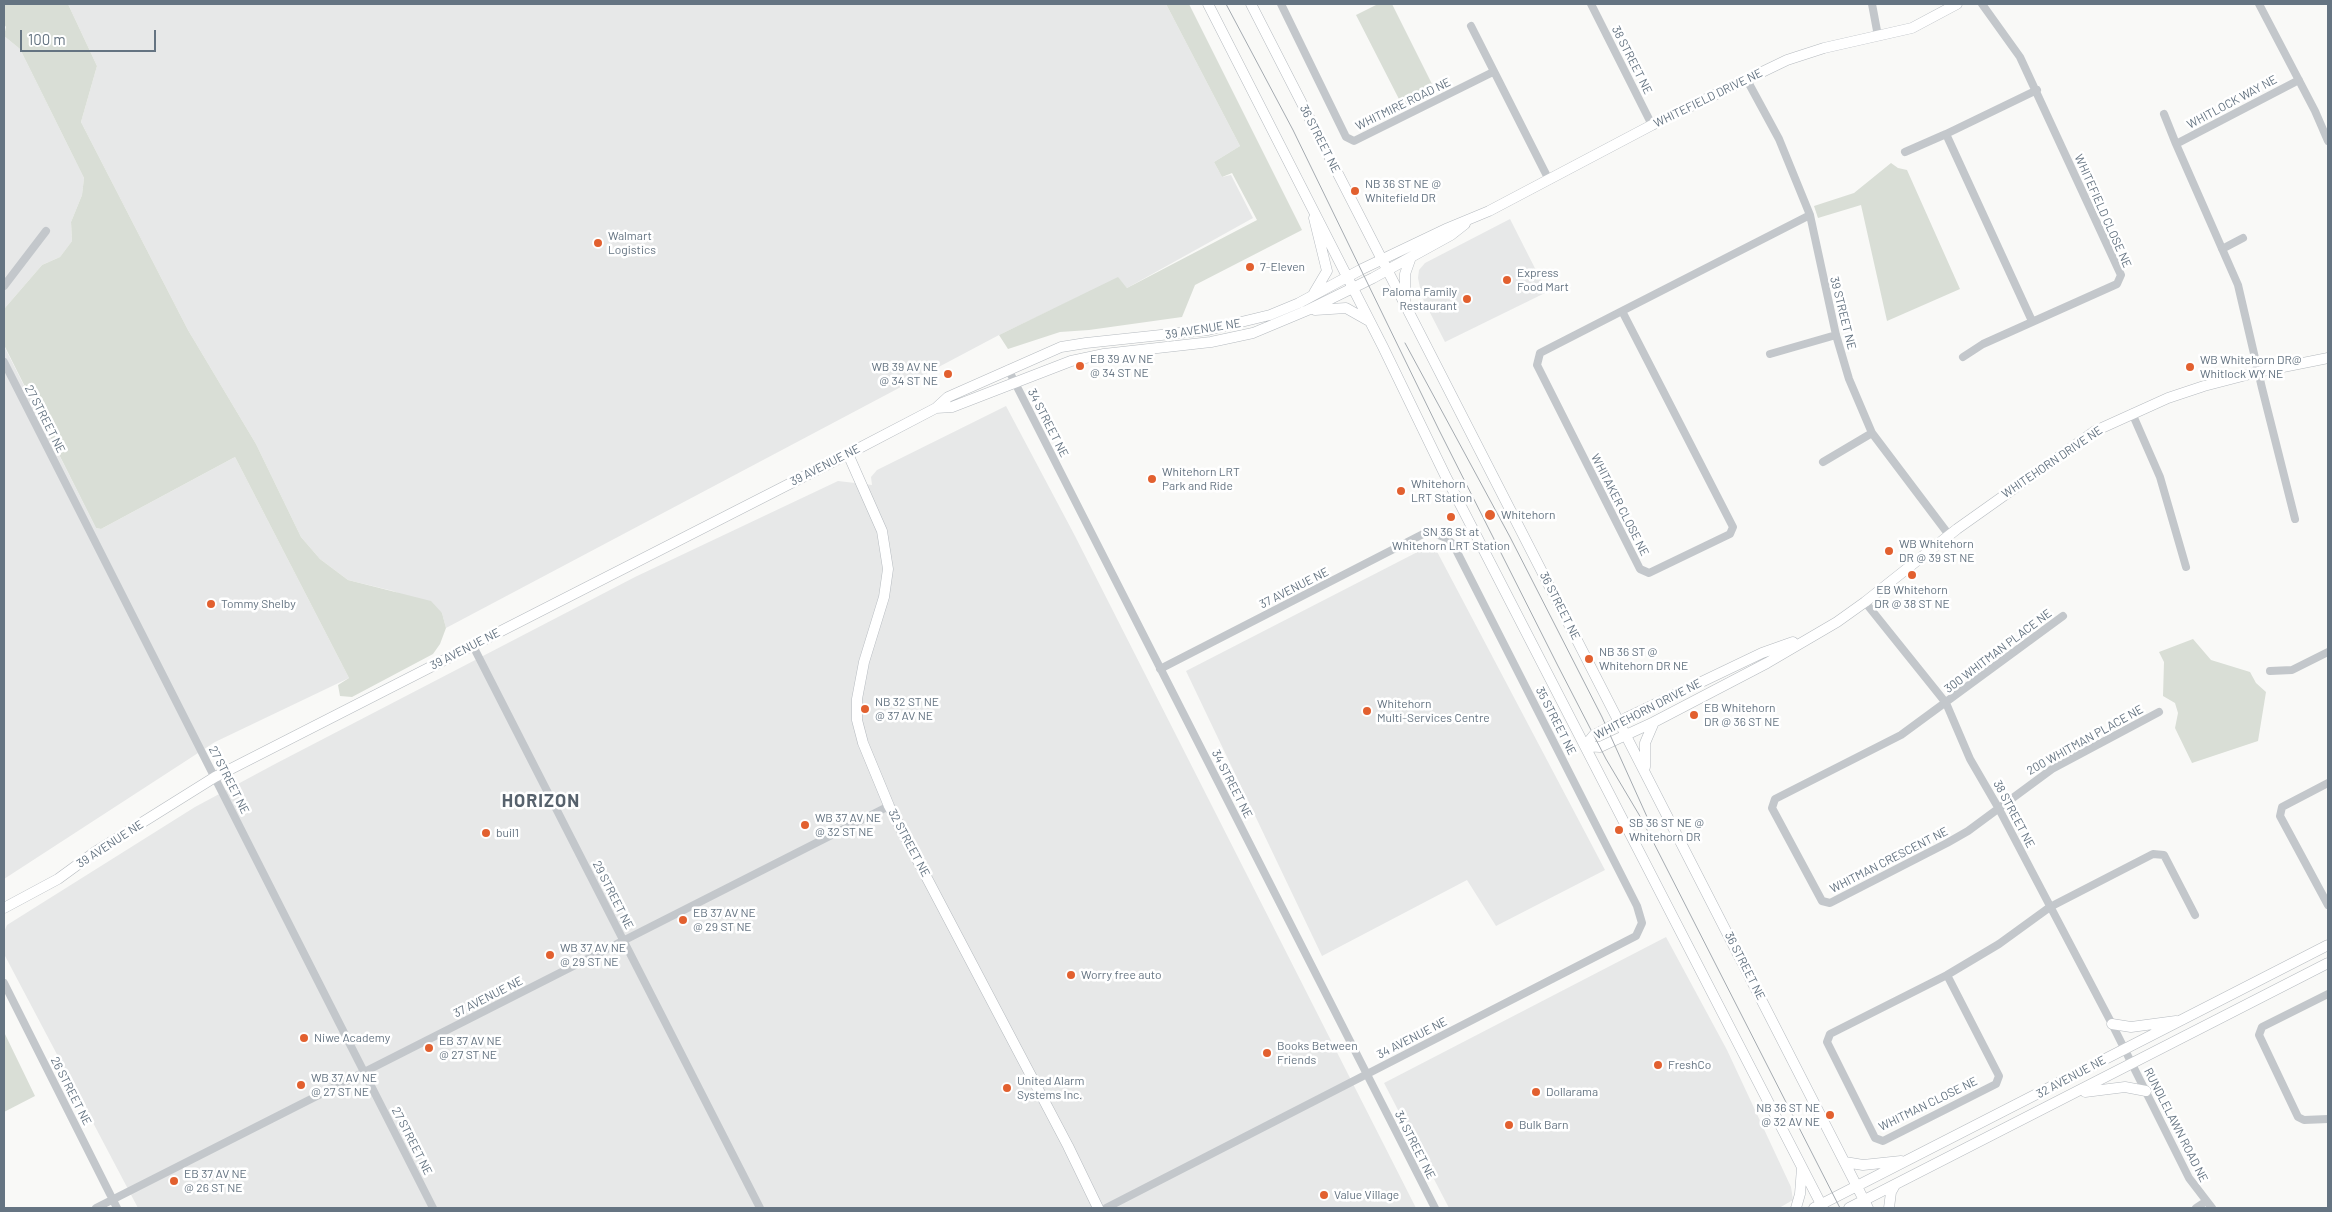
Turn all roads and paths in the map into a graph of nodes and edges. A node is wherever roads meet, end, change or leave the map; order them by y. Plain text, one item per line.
1 (1208, 4) edge
2 (1251, 4) edge
3 (1281, 4) edge
4 (1591, 4) edge
5 (1872, 4) edge
6 (1957, 4) edge
7 (1982, 4) edge
8 (2259, 4) edge
9 (1471, 26) dead end
10 (1878, 36) junction
11 (1493, 72) junction
12 (1747, 80) junction
13 (2299, 80) junction
14 (2036, 90) junction
15 (2164, 114) dead end
16 (1652, 126) junction
17 (1946, 134) junction
18 (2328, 141) edge
19 (2176, 144) junction
20 (1904, 152) dead end
21 (1550, 180) junction
22 (1313, 210) junction
23 (1810, 215) junction
24 (1469, 220) junction
25 (46, 231) dead end
26 (2243, 238) dead end
27 (2222, 249) junction
28 (1411, 257) junction
29 (1381, 260) junction
30 (1387, 271) junction
31 (1347, 277) junction
32 (4, 286) edge
33 (1353, 287) junction
34 (1313, 295) junction
35 (1405, 306) junction
36 (1308, 310) junction
37 (1622, 311) junction
38 (1370, 321) junction
39 (2032, 321) junction
40 (1836, 335) junction
41 (1770, 354) dead end
42 (1963, 357) dead end
43 (2328, 358) edge
44 (4, 362) edge
45 (1008, 369) junction
46 (2258, 372) junction
47 (1015, 383) junction
48 (936, 408) junction
49 (2132, 413) junction
50 (1872, 433) junction
51 (848, 454) junction
52 (1823, 462) dead end
53 (2295, 519) dead end
54 (1440, 535) joint
55 (1949, 535) junction
56 (2186, 567) dead end
57 (1865, 602) junction
58 (2063, 616) dead end
59 (1810, 635) junction
60 (472, 644) junction
61 (2328, 652) edge
62 (1160, 669) junction
63 (2270, 671) dead end
64 (1946, 703) junction
65 (2159, 712) dead end
66 (1620, 721) junction
67 (1654, 722) junction
68 (1627, 735) junction
69 (1585, 746) junction
70 (1645, 770) junction
71 (216, 777) junction
72 (2328, 784) edge
73 (889, 806) junction
74 (1999, 809) junction
75 (2328, 905) edge
76 (2050, 906) junction
77 (4, 908) edge
78 (2195, 915) dead end
79 (1642, 924) joint
80 (624, 941) junction
81 (2328, 945) edge
82 (2328, 963) edge
83 (1947, 975) junction
84 (4, 983) edge
85 (2328, 994) edge
86 (2182, 1020) junction
87 (2112, 1024) junction
88 (2124, 1049) junction
89 (2132, 1064) junction
90 (364, 1072) junction
91 (1366, 1074) junction
92 (2146, 1091) junction
93 (2074, 1093) junction
94 (2328, 1119) edge
95 (1909, 1160) junction
96 (1845, 1162) junction
97 (1802, 1168) junction
98 (1894, 1185) junction
99 (1857, 1186) junction
100 (113, 1200) junction
101 (2205, 1202) junction
102 (1866, 1204) edge
103 (1819, 1207) edge
104 (96, 1208) edge
105 (117, 1208) edge
106 (433, 1208) edge
107 (760, 1208) edge
108 (1098, 1208) edge
109 (1106, 1208) edge
110 (1435, 1208) edge
111 (1796, 1208) edge
112 (1849, 1208) edge
113 (1889, 1208) edge
114 (2196, 1208) edge
115 (2212, 1208) edge

1 - 22 street
2 - 29 street, 36 STREET NE
3 - 11 street, WHITMIRE ROAD NE
4 - 16 street, 38 STREET NE
5 - 10 street
6 - 10 street, WHITEFIELD DRIVE NE
7 - 14 street, WHITEFIELD CLOSE NE
8 - 13 street
9 - 11 street
10 - 12 street, WHITEFIELD DRIVE NE
11 - 21 street
12 - 16 street, WHITEFIELD DRIVE NE
12 - 23 street, 39 STREET NE
13 - 18 street
13 - 19 street, WHITLOCK WAY NE
14 - 17 street
14 - 39 street, WHITEFIELD CLOSE NE
15 - 19 street, WHITLOCK WAY NE
16 - 21 street, WHITEFIELD DRIVE NE
17 - 20 street
17 - 39 street
19 - 27 street, WHITLOCK WAY NE
21 - 24 street, WHITEFIELD DRIVE NE
22 - 31 street
22 - 34 street
23 - 37 street, WHITAKER CLOSE NE
23 - 40 street, 39 STREET NE
24 - 28 street, WHITEFIELD DRIVE NE
24 - 29 street, WHITEFIELD DRIVE NE
25 - 32 street
26 - 27 street
27 - 46 street, WHITLOCK WAY NE
28 - 30 street, WHITEFIELD DRIVE NE
28 - 35 street
29 - 30 street, 36 STREET NE
29 - 31 street, 39 AVENUE NE
30 - 33 street, 39 AVENUE NE
30 - 35 street, 36 STREET NE
31 - 33 street
31 - 34 street, 39 AVENUE NE
33 - 36 street, 39 AVENUE NE
33 - 38 street
34 - 45 street, 39 AVENUE NE
35 - 66 street, 36 STREET NE
36 - 38 street
36 - 47 street, 39 AVENUE NE
37 - 37 street, WHITAKER CLOSE NE
38 - 69 street
39 - 42 street, WHITEFIELD CLOSE NE
40 - 41 street
40 - 50 street, 39 STREET NE
43 - 46 street, WHITEHORN DRIVE NE
44 - 71 street, 27 STREET NE
45 - 47 street, 34 STREET NE
45 - 48 street, 39 AVENUE NE
46 - 49 street, WHITEHORN DRIVE NE
46 - 53 street, WHITLOCK WAY NE
47 - 48 street, 39 AVENUE NE
47 - 62 street, 34 STREET NE
48 - 51 street, 39 AVENUE NE
49 - 55 street, WHITEHORN DRIVE NE
49 - 56 street
50 - 52 street
50 - 55 street, 39 STREET NE
51 - 60 street, 39 AVENUE NE
51 - 73 street, 32 STREET NE
54 - 62 street, 37 AVENUE NE
54 - 79 street, 35 STREET NE
55 - 57 street, WHITEHORN DRIVE NE
57 - 59 street, WHITEHORN DRIVE NE
57 - 64 street, 38 STREET NE
58 - 64 street, 300 WHITMAN PLACE NE
59 - 66 street, WHITEHORN DRIVE NE
59 - 67 street, WHITEHORN DRIVE NE
60 - 71 street, 39 AVENUE NE
60 - 80 street, 29 STREET NE
61 - 63 street
62 - 91 street, 34 STREET NE
64 - 74 street, 38 STREET NE
64 - 74 street, WHITMAN CRESCENT NE
65 - 74 street, 200 WHITMAN PLACE NE
66 - 68 street, 36 STREET NE
66 - 69 street, WHITEHORN DRIVE NE
67 - 68 street, WHITEHORN DRIVE NE
67 - 70 street
68 - 69 street, WHITEHORN DRIVE NE
68 - 70 street, 36 STREET NE
69 - 97 street
70 - 96 street, 36 STREET NE
71 - 77 street, 39 AVENUE NE
71 - 90 street, 27 STREET NE
72 - 75 street
73 - 80 street, 37 AVENUE NE
73 - 108 street, 32 STREET NE
74 - 76 street, 38 STREET NE
76 - 78 street, WHITMAN CLOSE NE
76 - 83 street, WHITMAN CLOSE NE
76 - 87 street, 38 STREET NE
79 - 91 street, 34 AVENUE NE
80 - 90 street, 37 AVENUE NE
80 - 107 street, 29 STREET NE
81 - 86 street, 32 AVENUE NE
82 - 89 street, 32 AVENUE NE
83 - 83 street, WHITMAN CLOSE NE
84 - 100 street, 26 STREET NE
85 - 94 street
86 - 87 street
86 - 88 street, 32 AVENUE NE
87 - 88 street, 38 STREET NE
88 - 89 street, RUNDLELAWN ROAD NE
88 - 95 street, 32 AVENUE NE
89 - 92 street, RUNDLELAWN ROAD NE
89 - 93 street, 32 AVENUE NE
90 - 100 street, 37 AVENUE NE
90 - 106 street, 27 STREET NE
91 - 109 street, 34 AVENUE NE
91 - 110 street, 34 STREET NE
92 - 93 street
92 - 101 street, RUNDLELAWN ROAD NE
93 - 98 street, 32 AVENUE NE
95 - 96 street
95 - 99 street, 32 AVENUE NE
96 - 99 street, 36 STREET NE
97 - 103 street
97 - 111 street
98 - 102 street, 32 AVENUE NE
98 - 113 street
99 - 102 street, 36 STREET NE
99 - 103 street, 32 AVENUE NE
100 - 104 street, 37 AVENUE NE
100 - 105 street, 26 STREET NE
101 - 114 street
101 - 115 street, RUNDLELAWN ROAD NE
102 - 112 street, 32 AVENUE NE

